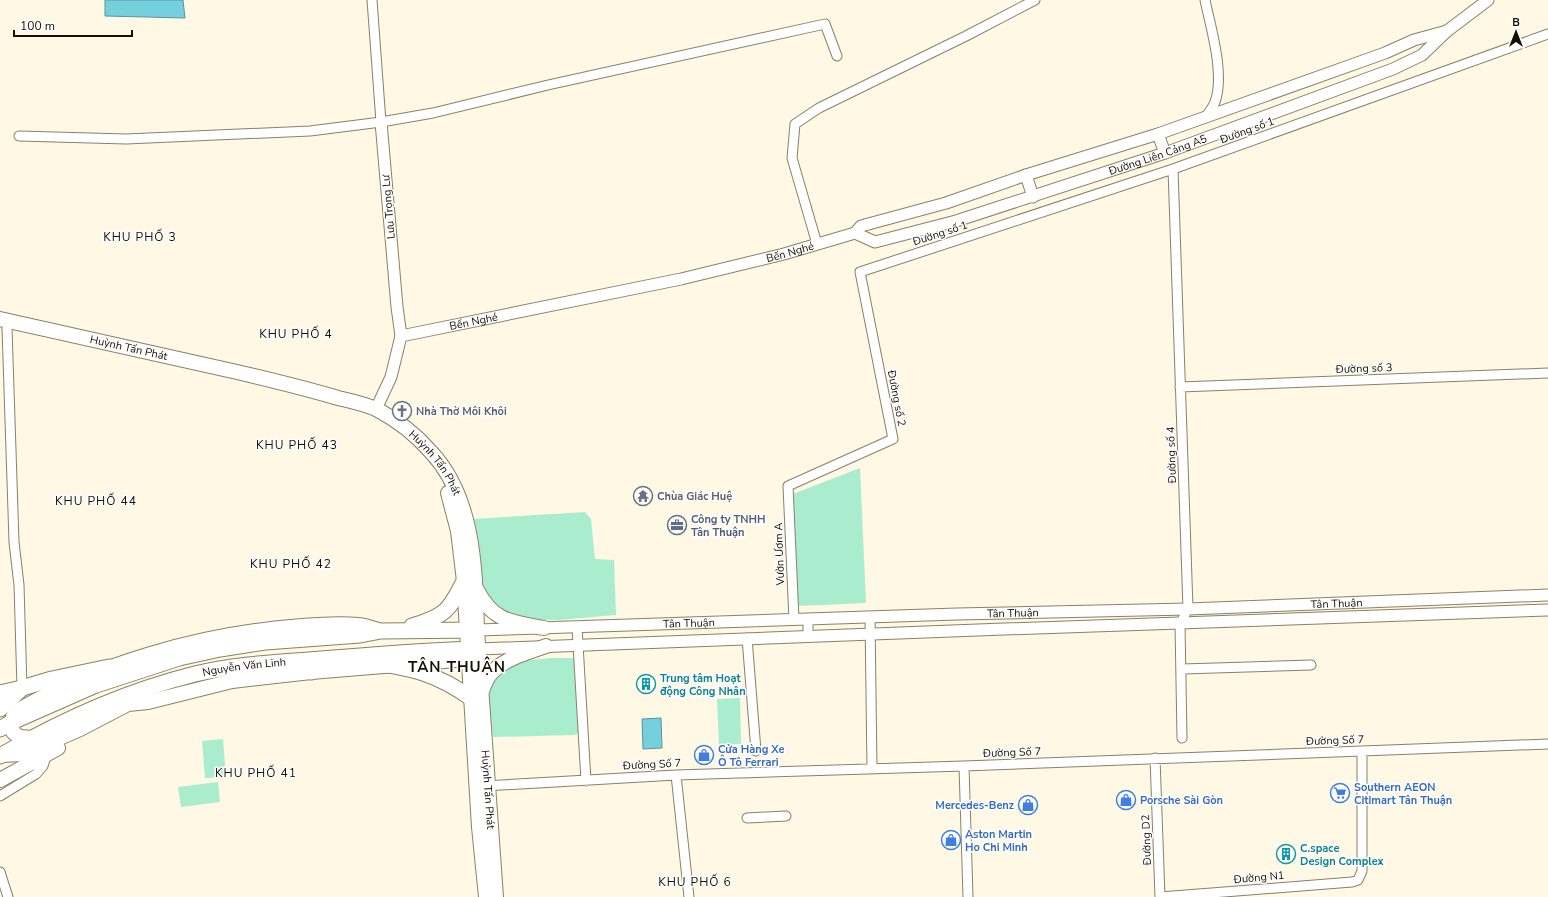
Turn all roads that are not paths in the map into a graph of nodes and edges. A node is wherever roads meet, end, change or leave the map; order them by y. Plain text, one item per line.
1 (372, 0) edge
2 (1034, 0) edge
3 (1205, 0) edge
4 (1488, 0) edge
5 (1447, 31) junction
6 (1548, 34) edge
7 (837, 56) dead end
8 (1205, 118) junction
9 (381, 122) junction
10 (1158, 134) junction
11 (19, 136) dead end
12 (1164, 153) junction
13 (1173, 169) junction
14 (1026, 176) junction
15 (1033, 197) junction
16 (855, 233) junction
17 (816, 244) junction
18 (860, 272) joint
19 (2, 325) edge
20 (401, 336) junction
21 (1548, 373) edge
22 (1180, 386) junction
23 (374, 414) junction
24 (788, 486) joint
25 (470, 584) junction
26 (1548, 595) edge
27 (1317, 604) junction
28 (1188, 609) junction
29 (1548, 610) edge
30 (870, 618) junction
31 (1318, 619) junction
32 (794, 620) junction
33 (808, 620) junction
34 (1180, 624) junction
35 (577, 627) junction
36 (544, 628) junction
37 (396, 630) junction
38 (381, 631) junction
39 (472, 631) junction
40 (871, 633) junction
41 (808, 636) junction
42 (747, 638) junction
43 (578, 645) junction
44 (546, 646) junction
45 (471, 653) junction
46 (151, 655) junction
47 (331, 658) junction
48 (170, 660) junction
49 (391, 665) junction
50 (1311, 665) dead end
51 (109, 667) junction
52 (1182, 670) junction
53 (311, 672) junction
54 (96, 685) junction
55 (22, 688) junction
56 (143, 690) junction
57 (0, 693) edge
58 (477, 695) junction
59 (128, 704) junction
60 (0, 709) edge
61 (63, 724) junction
62 (6, 726) edge
63 (80, 729) junction
64 (33, 738) junction
65 (1182, 738) dead end
66 (1548, 744) edge
67 (48, 748) junction
68 (756, 751) dead end
69 (1362, 751) junction
70 (0, 755) edge
71 (1155, 758) junction
72 (964, 766) junction
73 (872, 770) junction
74 (676, 775) junction
75 (0, 780) edge
76 (586, 781) junction
77 (482, 786) junction
78 (0, 796) edge
79 (786, 816) dead end
80 (747, 818) dead end
81 (0, 872) edge
82 (8, 897) edge
83 (486, 897) edge
84 (496, 897) edge
85 (689, 897) edge
86 (968, 897) edge
87 (1160, 897) edge

1 - 9 street, Lưu Trọng Lư
2 - 17 street, Bến Nghé
3 - 8 street
4 - 5 street, Đường Liên Cảng A5
5 - 8 street, Đường Liên Cảng A5
5 - 12 street, Đường Liên Cảng A5
6 - 13 street, Đường số 1
7 - 9 street
8 - 10 street, Đường Liên Cảng A5
9 - 11 street
9 - 20 street, Lưu Trọng Lư
10 - 12 street
10 - 14 street, Đường Liên Cảng A5
12 - 15 street, Đường Liên Cảng A5
13 - 18 street, Đường số 1
13 - 22 street, Đường số 4
14 - 15 street
14 - 16 street, Đường Liên Cảng A5
15 - 16 street, Đường Liên Cảng A5
16 - 17 street, Đường Liên Cảng A5
17 - 20 street, Bến Nghé
18 - 24 street, Đường số 2
19 - 23 main road, Huỳnh Tấn Phát
19 - 55 street
20 - 23 street, Lưu Trọng Lư
21 - 22 street, Đường số 3
22 - 28 street, Đường số 4
23 - 25 main road, Huỳnh Tấn Phát
24 - 32 street, Vườn Ươm A
25 - 36 main road
25 - 37 highway
25 - 39 main road, Huỳnh Tấn Phát
26 - 27 street, Tân Thuận
27 - 28 street, Tân Thuận
27 - 31 street
28 - 30 street, Tân Thuận
28 - 34 street
29 - 31 street, Tân Thuận
30 - 33 street, Tân Thuận
30 - 40 street
31 - 34 street, Tân Thuận
32 - 33 street, Tân Thuận
32 - 35 street, Tân Thuận
33 - 41 street
34 - 40 street, Tân Thuận
34 - 52 street
35 - 36 street, Tân Thuận
35 - 43 street
36 - 39 street, Tân Thuận
37 - 38 highway, Nguyễn Văn Linh
37 - 39 highway, Nguyễn Văn Linh
38 - 46 main road, Nguyễn Văn Linh
38 - 48 highway, Nguyễn Văn Linh
39 - 45 main road, Huỳnh Tấn Phát
40 - 41 street, Tân Thuận
40 - 73 street
41 - 42 street, Tân Thuận
42 - 43 street, Tân Thuận
42 - 68 street
43 - 44 street, Tân Thuận
43 - 76 street
44 - 45 street, Tân Thuận
44 - 58 main road
45 - 47 highway, Nguyễn Văn Linh
45 - 49 main road, Nguyễn Văn Linh
45 - 58 main road, Huỳnh Tấn Phát
46 - 48 highway
46 - 51 main road, Nguyễn Văn Linh
47 - 49 highway
47 - 53 highway
47 - 56 highway, Nguyễn Văn Linh
48 - 54 highway, Nguyễn Văn Linh
49 - 53 main road, Nguyễn Văn Linh
49 - 58 highway
50 - 52 street
51 - 54 highway
51 - 55 highway
51 - 62 main road, Nguyễn Văn Linh
52 - 65 street
53 - 59 main road, Nguyễn Văn Linh
54 - 62 highway, Nguyễn Văn Linh
55 - 57 highway
55 - 60 highway
56 - 59 highway
56 - 61 highway, Nguyễn Văn Linh
58 - 77 main road, Huỳnh Tấn Phát
59 - 63 main road, Nguyễn Văn Linh
61 - 63 main road
61 - 64 highway, Nguyễn Văn Linh
62 - 64 main road
63 - 67 main road, Nguyễn Văn Linh
64 - 70 highway, Nguyễn Văn Linh
66 - 69 street, Đường Số 7
67 - 70 main road, Nguyễn Văn Linh
67 - 75 main road, Nguyễn Văn Linh
67 - 78 street
69 - 71 street, Đường Số 7
69 - 87 street, Đường N1
71 - 72 street, Đường Số 7
71 - 87 street, Đường D2
72 - 73 street, Đường Số 7
72 - 86 street
73 - 74 street, Đường Số 7
74 - 76 street, Đường Số 7
74 - 85 street
76 - 77 street, Đường Số 7
77 - 83 main road, Huỳnh Tấn Phát
77 - 84 main road, Huỳnh Tấn Phát
79 - 80 street
81 - 82 street

